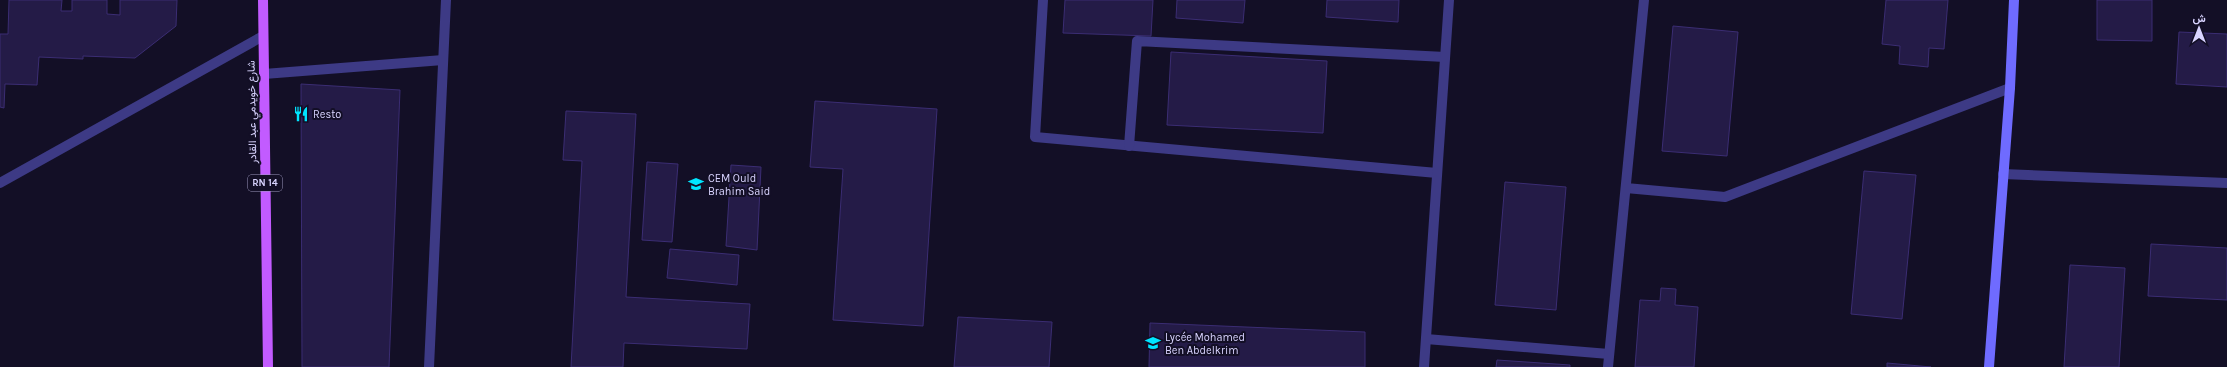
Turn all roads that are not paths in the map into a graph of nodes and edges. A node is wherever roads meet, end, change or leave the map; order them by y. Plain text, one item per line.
1 (263, 0) edge
2 (446, 0) edge
3 (1043, 0) edge
4 (1449, 0) edge
5 (1644, 0) edge
6 (2014, 0) edge
7 (263, 36) junction
8 (1445, 57) junction
9 (443, 60) junction
10 (264, 74) junction
11 (2010, 88) junction
12 (1129, 146) junction
13 (1437, 173) junction
14 (2003, 174) junction
15 (0, 183) edge
16 (2227, 183) edge
17 (1626, 188) junction
18 (1426, 339) junction
19 (1609, 354) junction
20 (268, 367) edge
21 (429, 367) edge
22 (1424, 367) edge
23 (1608, 367) edge
24 (1989, 367) edge

1 - 7 main road, شارع خويدمي عبد القادر / RN 14
2 - 9 street
3 - 12 street
4 - 8 street
5 - 17 street
6 - 11 main road
7 - 10 main road, شارع خويدمي عبد القادر / RN 14
7 - 15 street
8 - 12 street
8 - 13 street
9 - 10 street
9 - 21 street
10 - 20 main road, شارع خويدمي عبد القادر / RN 14
11 - 14 main road
11 - 17 street
12 - 13 street
13 - 18 street
14 - 16 street
14 - 24 main road
17 - 19 street
18 - 19 street
18 - 22 street
19 - 23 street

